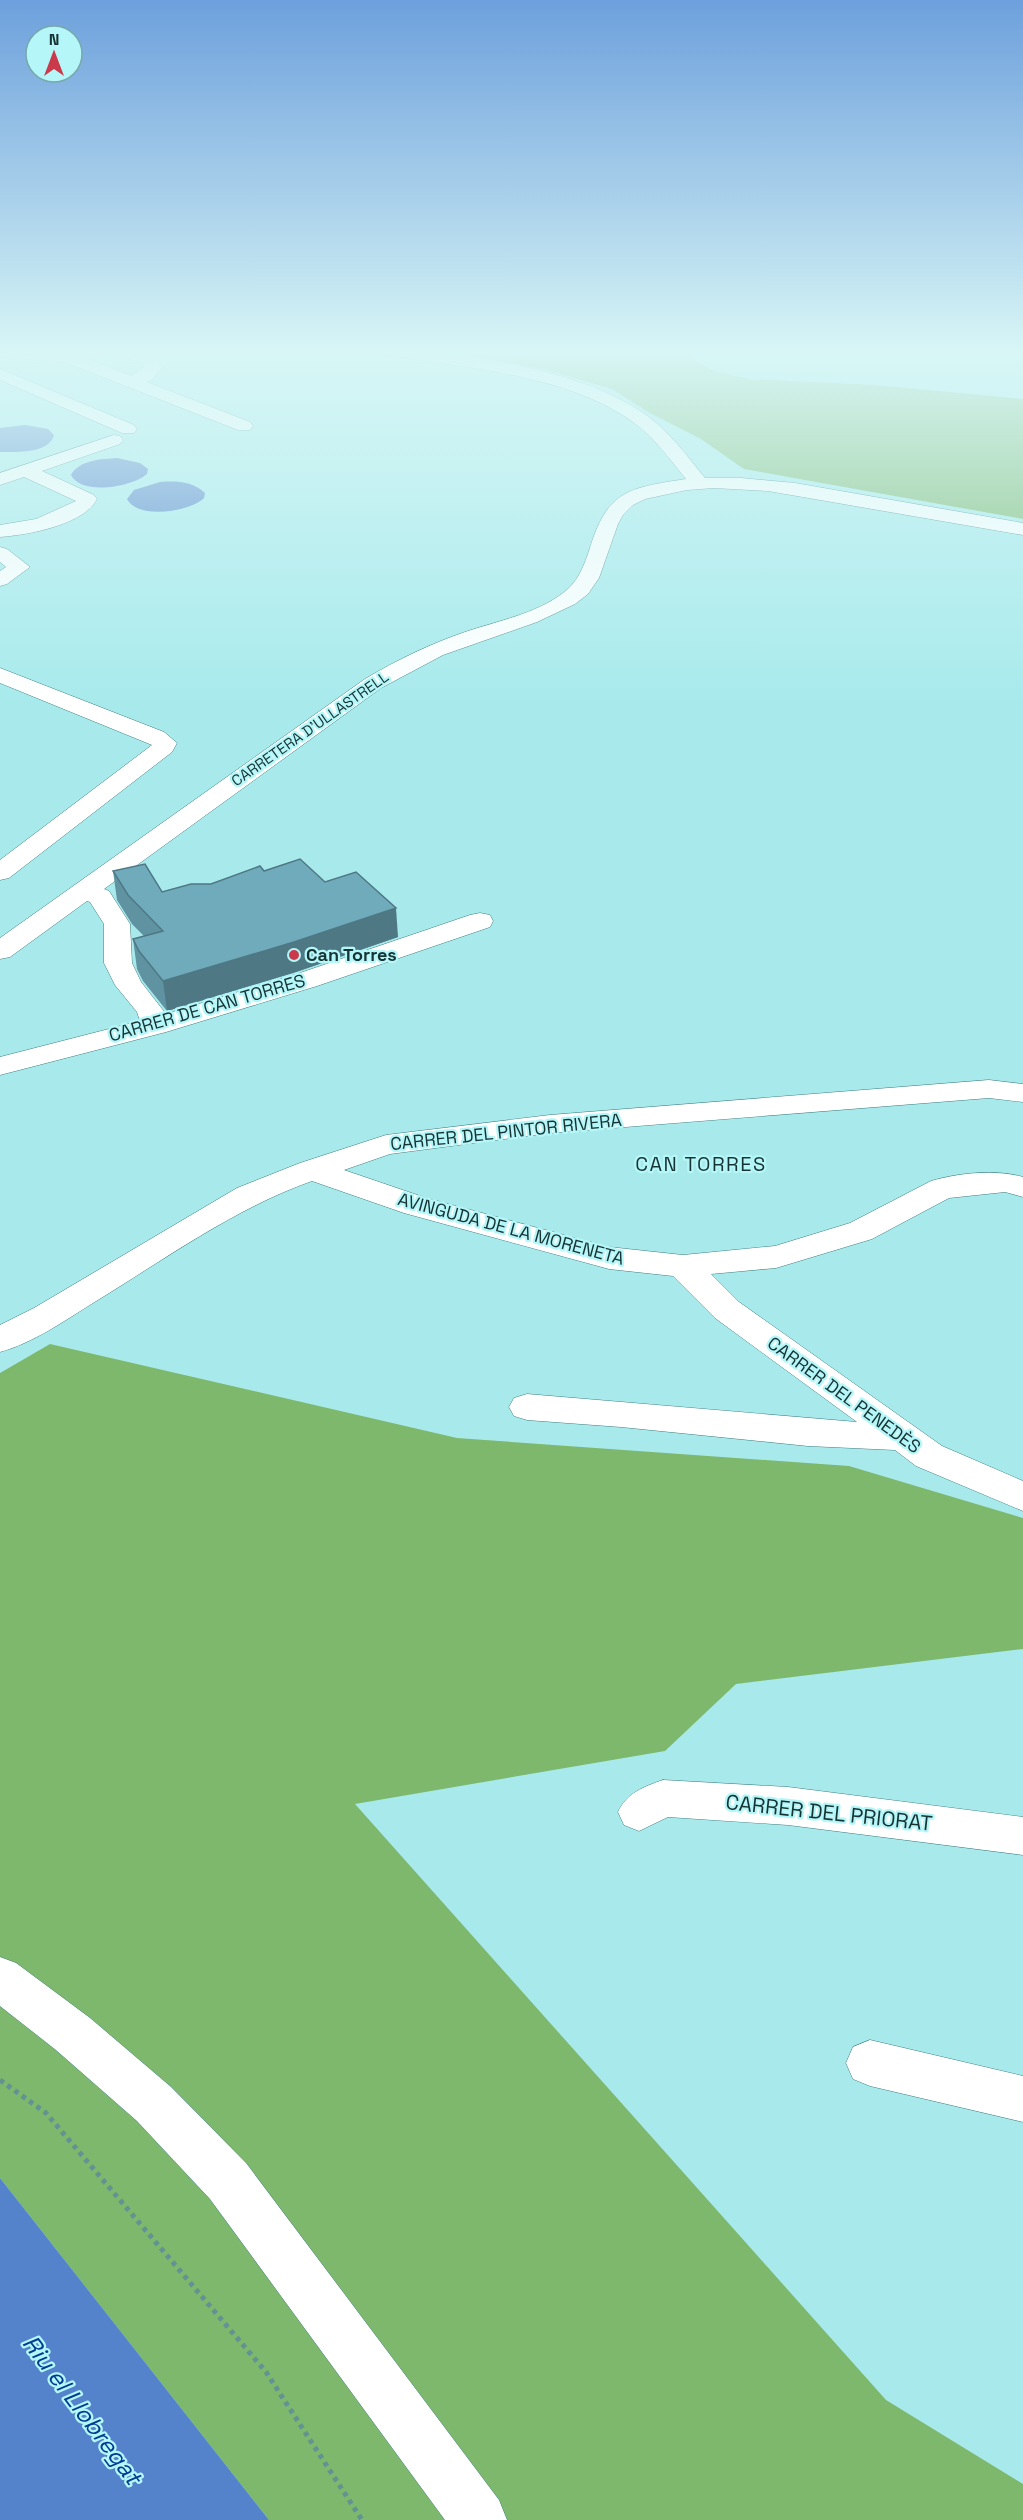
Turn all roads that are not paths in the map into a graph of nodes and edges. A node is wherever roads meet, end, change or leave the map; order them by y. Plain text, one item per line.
1 (30, 468) edge
2 (686, 468) edge
3 (24, 470) junction
4 (0, 478) edge
5 (699, 482) junction
6 (1023, 529) edge
7 (0, 531) edge
8 (0, 554) edge
9 (0, 580) edge
10 (0, 675) edge
11 (0, 872) edge
12 (85, 890) junction
13 (480, 921) dead end
14 (0, 951) edge
15 (156, 1026) junction
16 (0, 1066) edge
17 (1023, 1093) edge
18 (311, 1170) junction
19 (1023, 1187) edge
20 (683, 1266) junction
21 (0, 1340) edge
22 (527, 1407) dead end
23 (902, 1437) junction
24 (1023, 1497) edge
25 (639, 1812) dead end
26 (1023, 1836) edge
27 (0, 1978) edge
28 (870, 2063) dead end
29 (1023, 2099) edge
30 (479, 2520) edge

1 - 3 street
2 - 5 street
3 - 4 street
3 - 7 street
5 - 6 street, CARRETERA D'ULLASTRELL
5 - 12 street, CARRETERA D'ULLASTRELL
8 - 9 street
10 - 11 street
12 - 14 street, CARRETERA D'ULLASTRELL
12 - 15 street
13 - 15 street, CARRER DE CAN TORRES
15 - 16 street, CARRER DE CAN TORRES
17 - 18 street, CARRER DEL PINTOR RIVERA
18 - 20 street, AVINGUDA DE LA MORENETA
18 - 21 street, CARRER DEL PINTOR RIVERA
19 - 20 street, AVINGUDA DE LA MORENETA
20 - 23 street, CARRER DEL PENEDÈS
22 - 23 street
23 - 24 street, CARRER DEL PENEDÈS
25 - 26 street, CARRER DEL PRIORAT
27 - 30 street
28 - 29 street

